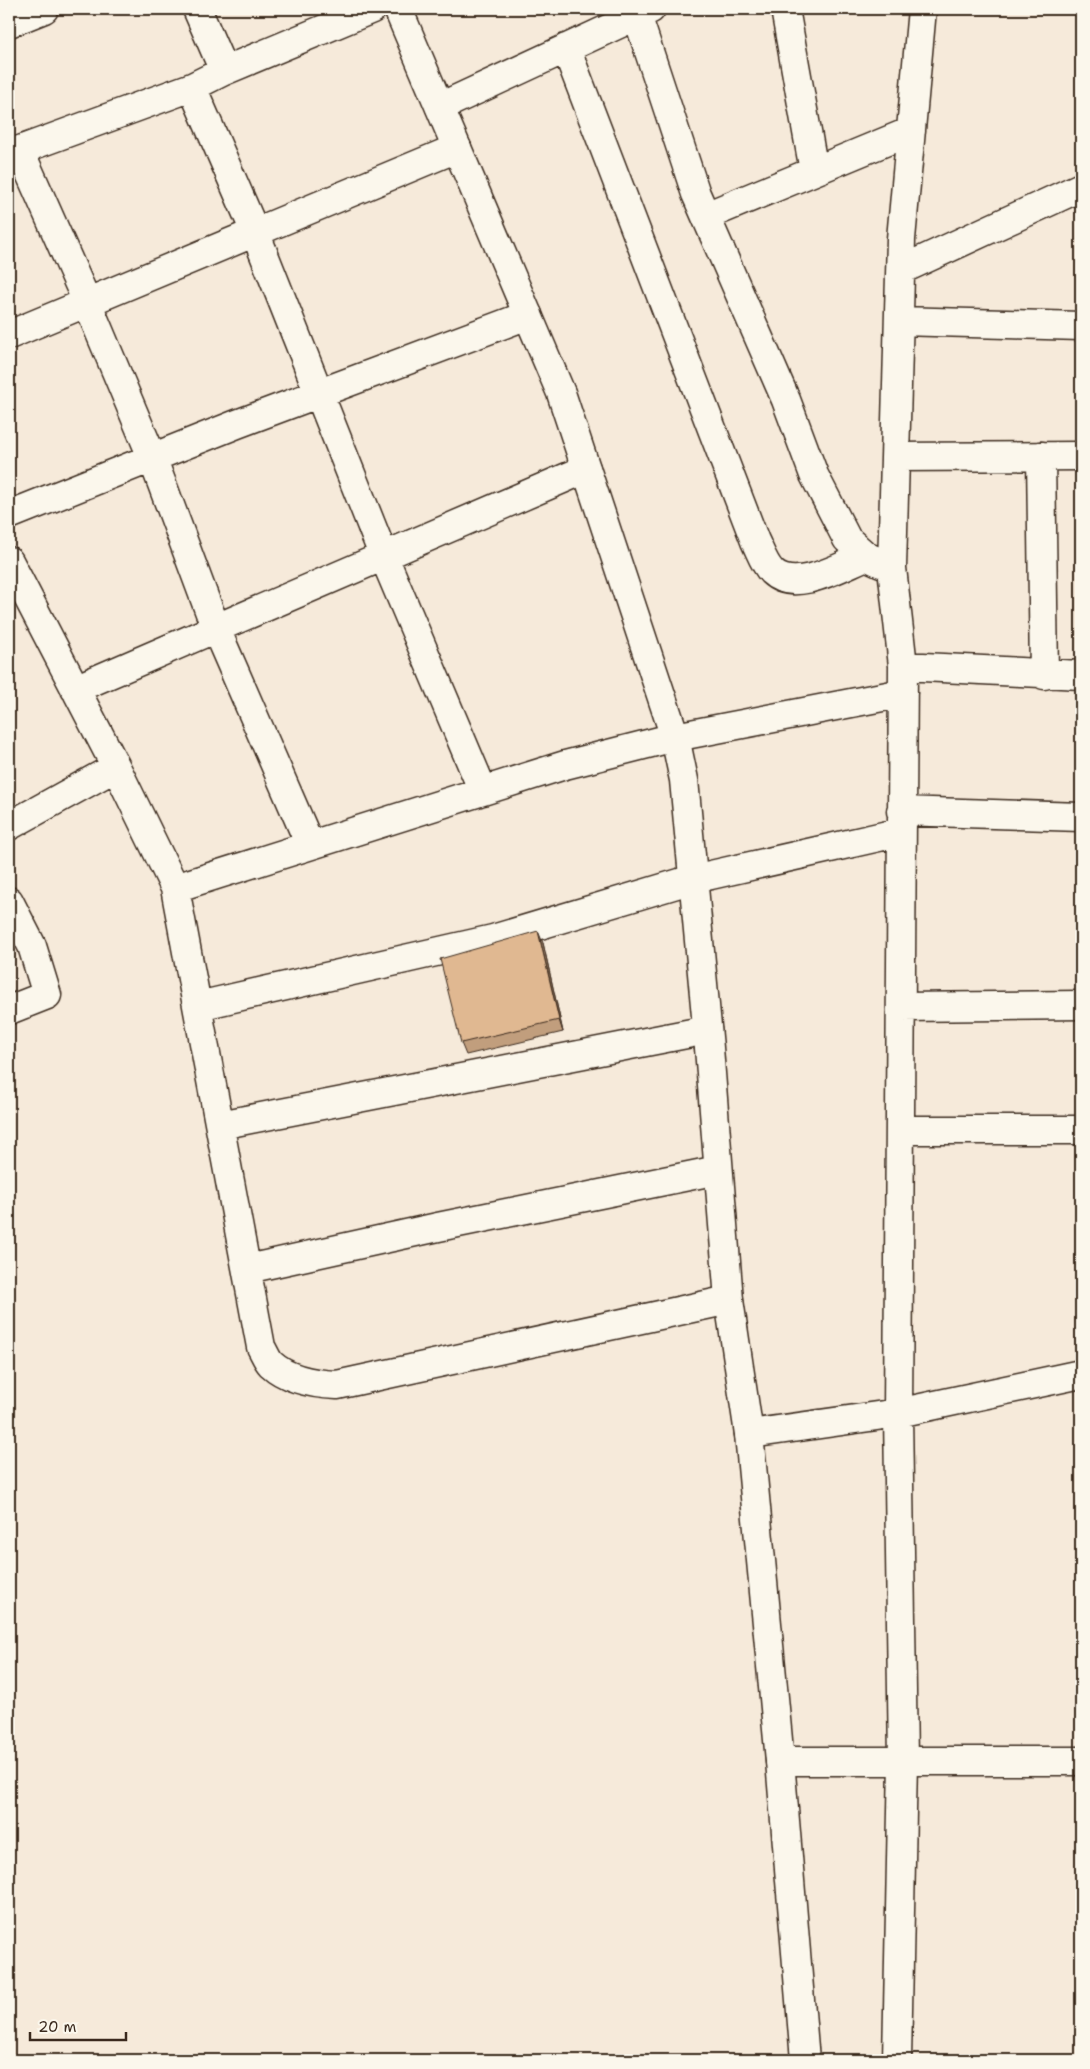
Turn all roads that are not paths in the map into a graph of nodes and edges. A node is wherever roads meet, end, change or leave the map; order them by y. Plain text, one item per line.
1 (197, 9) edge
2 (372, 9) edge
3 (398, 9) edge
4 (785, 9) edge
5 (922, 9) edge
6 (641, 11) edge
7 (566, 48) junction
8 (224, 71) junction
9 (192, 87) junction
10 (440, 107) junction
11 (911, 131) junction
12 (457, 148) junction
13 (14, 152) edge
14 (814, 171) junction
15 (1081, 187) edge
16 (706, 216) junction
17 (254, 232) junction
18 (901, 270) junction
19 (87, 302) junction
20 (528, 315) junction
21 (899, 321) junction
22 (1081, 326) edge
23 (9, 335) edge
24 (318, 394) junction
25 (1041, 456) junction
26 (1081, 456) edge
27 (896, 457) junction
28 (152, 458) junction
29 (586, 469) junction
30 (9, 515) edge
31 (866, 556) junction
32 (384, 557) junction
33 (9, 561) edge
34 (892, 568) junction
35 (216, 629) junction
36 (903, 666) junction
37 (1044, 675) junction
38 (1081, 675) edge
39 (75, 688) junction
40 (903, 693) junction
41 (675, 737) junction
42 (116, 767) junction
43 (483, 791) junction
44 (1081, 817) edge
45 (901, 822) junction
46 (9, 826) edge
47 (310, 845) junction
48 (693, 879) junction
49 (175, 888) junction
50 (9, 901) edge
51 (1081, 1004) edge
52 (198, 1006) junction
53 (901, 1007) junction
54 (9, 1010) edge
55 (707, 1030) junction
56 (220, 1125) junction
57 (900, 1130) junction
58 (1081, 1130) edge
59 (718, 1170) junction
60 (247, 1269) junction
61 (729, 1300) junction
62 (1081, 1374) edge
63 (898, 1413) junction
64 (749, 1434) junction
65 (903, 1760) junction
66 (1081, 1760) edge
67 (780, 1761) junction
68 (805, 2060) edge
69 (897, 2060) edge

1 - 8 street
2 - 8 street
3 - 10 street
4 - 14 street
5 - 11 street
6 - 7 street
6 - 16 street
7 - 10 street
7 - 31 street
8 - 9 street
9 - 13 street
9 - 17 street
10 - 12 street
11 - 14 street
11 - 18 street
12 - 17 street
12 - 20 street
13 - 19 street
14 - 16 street
15 - 18 street
16 - 31 street
17 - 19 street
17 - 24 street
18 - 21 street
19 - 23 street
19 - 28 street
20 - 24 street
20 - 29 street
21 - 22 street
21 - 27 street
24 - 28 street
24 - 32 street
25 - 26 street
25 - 27 street
25 - 37 street
27 - 34 street
28 - 30 street
28 - 35 street
29 - 32 street
29 - 41 street
31 - 34 street
32 - 35 street
32 - 43 street
33 - 39 street
34 - 36 street
35 - 39 street
35 - 47 street
36 - 37 street
36 - 40 street
37 - 38 street
39 - 42 street
40 - 41 street
40 - 45 street
41 - 43 street
41 - 48 street
42 - 46 street
42 - 49 street
43 - 47 street
44 - 45 street
45 - 48 street
45 - 53 street
47 - 49 street
48 - 52 street
48 - 55 street
49 - 52 street
50 - 54 street
51 - 53 street
52 - 56 street
53 - 57 street
55 - 56 street
55 - 59 street
56 - 60 street
57 - 58 street
57 - 63 street
59 - 60 street
59 - 61 street
60 - 61 street
61 - 64 street
62 - 63 street
63 - 64 street
63 - 65 street
64 - 67 street
65 - 66 street
65 - 67 street
65 - 69 street
67 - 68 street

